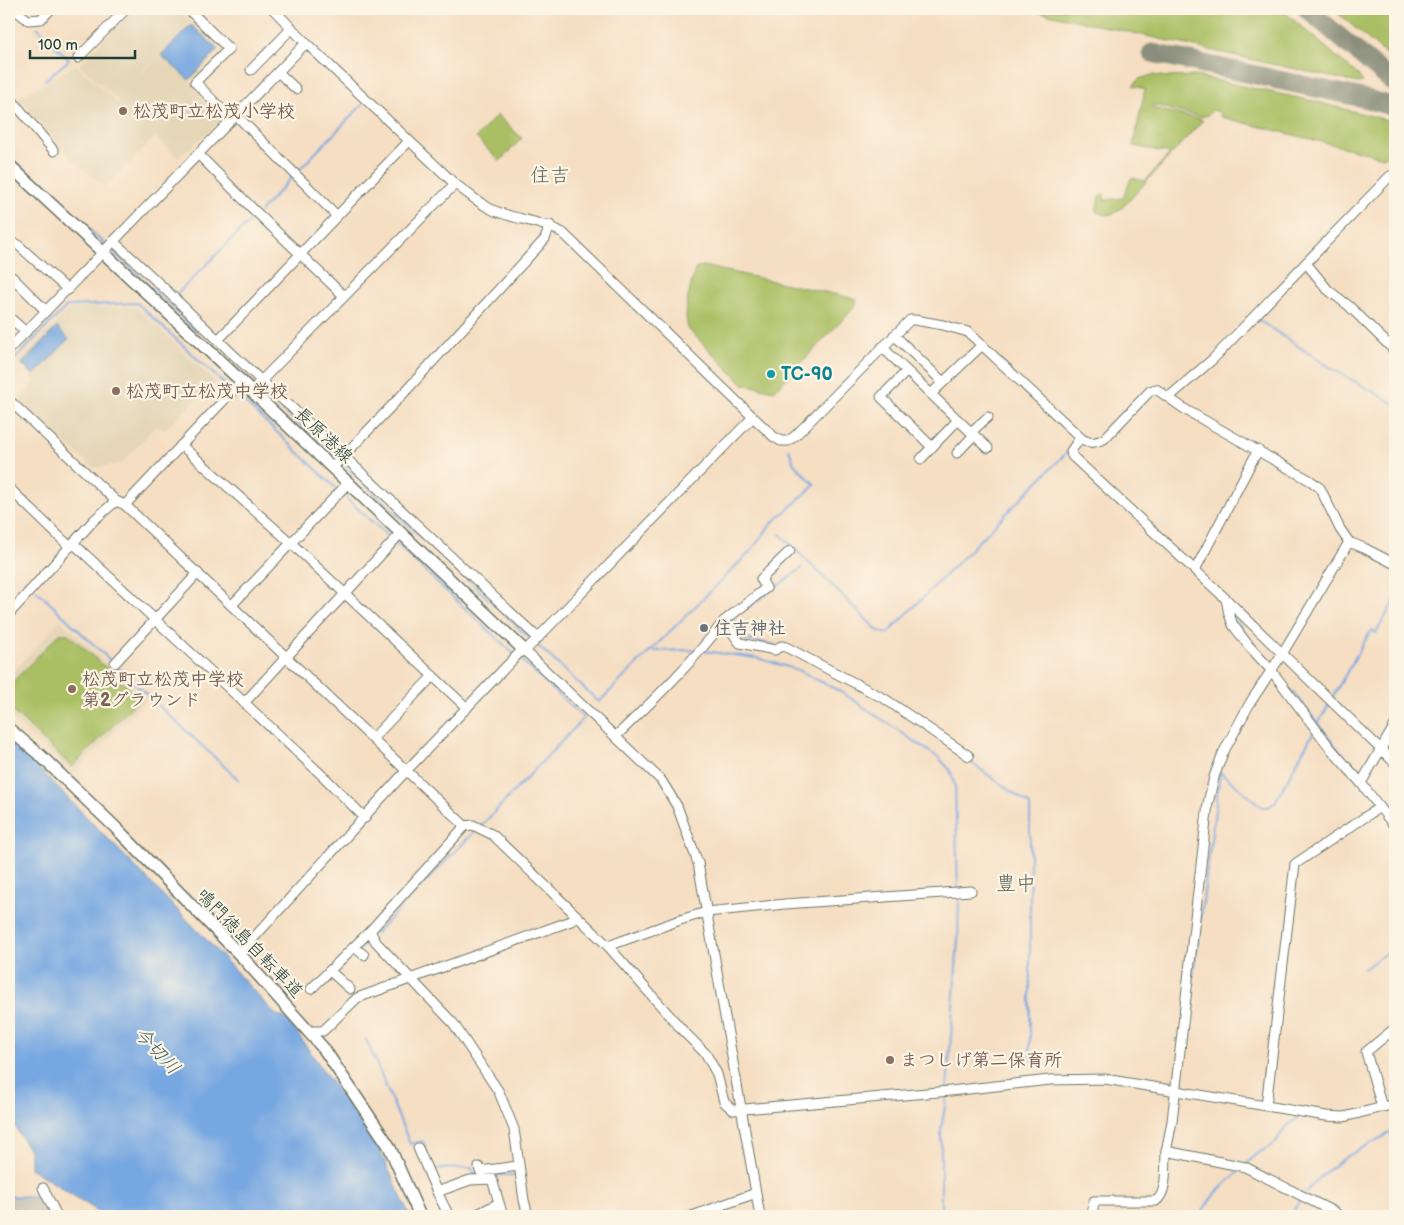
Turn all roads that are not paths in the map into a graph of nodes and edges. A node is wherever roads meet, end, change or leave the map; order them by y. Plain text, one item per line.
1 (14, 9) edge
2 (51, 9) edge
3 (126, 9) edge
4 (188, 9) edge
5 (273, 9) edge
6 (292, 28) junction
7 (306, 43) junction
8 (78, 58) dead end
9 (250, 70) dead end
10 (278, 72) junction
11 (296, 90) dead end
12 (9, 99) edge
13 (234, 118) junction
14 (409, 141) junction
15 (54, 151) dead end
16 (198, 154) junction
17 (9, 165) edge
18 (1395, 177) edge
19 (455, 184) junction
20 (336, 215) junction
21 (550, 225) junction
22 (18, 244) dead end
23 (108, 247) junction
24 (299, 253) junction
25 (1306, 263) junction
26 (9, 281) edge
27 (68, 290) junction
28 (344, 296) junction
29 (46, 311) junction
30 (9, 317) edge
31 (26, 332) junction
32 (894, 335) junction
33 (218, 340) junction
34 (982, 345) junction
35 (10, 346) edge
36 (882, 347) junction
37 (1395, 351) edge
38 (907, 371) junction
39 (261, 381) junction
40 (242, 382) junction
41 (943, 382) junction
42 (252, 391) junction
43 (931, 394) junction
44 (1169, 397) junction
45 (9, 400) edge
46 (753, 417) junction
47 (988, 417) dead end
48 (958, 420) junction
49 (972, 433) junction
50 (1080, 438) junction
51 (181, 445) junction
52 (932, 447) junction
53 (988, 448) dead end
54 (1258, 450) junction
55 (957, 453) dead end
56 (343, 456) junction
57 (921, 459) dead end
58 (333, 467) junction
59 (349, 482) junction
60 (9, 488) edge
61 (120, 503) junction
62 (401, 532) junction
63 (291, 542) junction
64 (1348, 542) junction
65 (72, 546) junction
66 (790, 551) dead end
67 (1395, 564) edge
68 (1195, 570) junction
69 (198, 574) junction
70 (345, 594) junction
71 (1226, 599) junction
72 (232, 605) junction
73 (9, 614) edge
74 (156, 620) junction
75 (724, 621) junction
76 (538, 638) junction
77 (524, 650) junction
78 (1282, 654) junction
79 (286, 657) junction
80 (115, 663) dead end
81 (1271, 670) junction
82 (433, 676) junction
83 (244, 703) junction
84 (467, 708) junction
85 (1395, 725) edge
86 (9, 729) edge
87 (616, 736) junction
88 (373, 738) junction
89 (1382, 749) junction
90 (969, 756) dead end
91 (1395, 763) edge
92 (407, 770) junction
93 (1361, 783) junction
94 (1380, 806) junction
95 (364, 818) junction
96 (465, 826) junction
97 (1395, 827) edge
98 (971, 891) dead end
99 (707, 912) junction
100 (577, 916) junction
101 (370, 931) junction
102 (608, 946) junction
103 (354, 947) junction
104 (239, 954) junction
105 (364, 955) dead end
106 (330, 971) junction
107 (412, 979) junction
108 (311, 989) dead end
109 (350, 989) dead end
110 (1395, 1028) edge
111 (309, 1031) junction
112 (1175, 1091) junction
113 (1395, 1104) edge
114 (1266, 1106) junction
115 (1382, 1107) junction
116 (741, 1109) junction
117 (418, 1148) dead end
118 (1166, 1152) junction
119 (479, 1166) dead end
120 (518, 1166) junction
121 (43, 1188) dead end
122 (437, 1192) junction
123 (756, 1193) junction
124 (499, 1203) junction
125 (57, 1216) edge
126 (420, 1216) edge
127 (449, 1216) edge
128 (474, 1216) edge
129 (503, 1216) edge
130 (528, 1216) edge
131 (692, 1216) edge
132 (760, 1216) edge
133 (1092, 1216) edge
134 (1338, 1216) edge

1 - 2 street
3 - 8 street
4 - 13 street
5 - 6 street
6 - 7 street
6 - 9 street
7 - 10 street
7 - 14 street
10 - 11 street
10 - 13 street
12 - 15 street
13 - 16 street
13 - 20 street
14 - 19 street
14 - 20 street
16 - 23 street
16 - 24 street
17 - 23 main road, 長原港線
18 - 25 street
19 - 21 street
19 - 28 street
20 - 24 street
21 - 46 street
21 - 56 street
22 - 27 street
23 - 27 street
23 - 33 street
23 - 40 main road, 長原港線
24 - 28 street
24 - 33 street
25 - 37 street
25 - 44 street
26 - 29 street
27 - 29 street
28 - 39 street
29 - 31 street
30 - 31 street
31 - 35 street
32 - 34 street
32 - 36 street
32 - 41 street
33 - 39 street
34 - 41 street
34 - 50 street
36 - 38 street
36 - 46 street
38 - 43 street
38 - 52 street
39 - 42 street
39 - 56 street
40 - 42 main road, 長原港線
40 - 51 street
41 - 43 street
42 - 58 main road, 長原港線
43 - 48 street
44 - 50 street
44 - 54 street
45 - 61 street
46 - 76 street
47 - 49 street
48 - 49 street
48 - 52 street
49 - 53 street
49 - 55 street
50 - 68 street
51 - 61 street
51 - 63 street
52 - 57 street
54 - 64 street
54 - 68 street
56 - 58 street
56 - 76 street
58 - 59 main road, 長原港線
59 - 62 main road, 長原港線
59 - 63 street
60 - 65 street
61 - 65 street
61 - 69 street
62 - 70 street
62 - 77 main road, 長原港線
63 - 70 street
63 - 72 street
64 - 67 street
64 - 78 street
65 - 73 street
65 - 74 street
66 - 75 street
68 - 71 street
69 - 72 street
69 - 74 street
70 - 79 street
70 - 82 street
71 - 78 street
71 - 81 street
72 - 79 street
74 - 80 street
74 - 83 street
75 - 87 street
75 - 90 street
76 - 77 street
77 - 84 street
77 - 87 street
78 - 81 street
78 - 89 street
79 - 83 street
79 - 88 street
81 - 93 street
81 - 112 street
82 - 84 street
82 - 88 street
83 - 95 street
84 - 92 street
85 - 89 street
86 - 104 main road, 鳴門徳島自転車道
87 - 99 street
88 - 92 street
89 - 91 street
89 - 93 street
92 - 95 street
92 - 96 street
93 - 94 street
94 - 97 street
94 - 114 street
95 - 104 street
96 - 100 street
96 - 101 street
98 - 99 street
99 - 102 street
99 - 116 street
100 - 102 street
100 - 107 street
101 - 103 street
101 - 107 street
102 - 116 street
103 - 105 street
103 - 106 street
104 - 111 main road, 鳴門徳島自転車道
106 - 108 street
106 - 109 street
107 - 111 street
107 - 120 street
110 - 115 street
111 - 126 main road, 鳴門徳島自転車道
112 - 114 street
112 - 116 street
112 - 118 street
113 - 115 street
114 - 115 street
116 - 123 street
117 - 122 street
118 - 133 street
118 - 134 street
119 - 120 street
120 - 130 street
121 - 125 street
122 - 124 street
122 - 127 street
123 - 131 street
123 - 132 street
124 - 128 street
124 - 129 street

